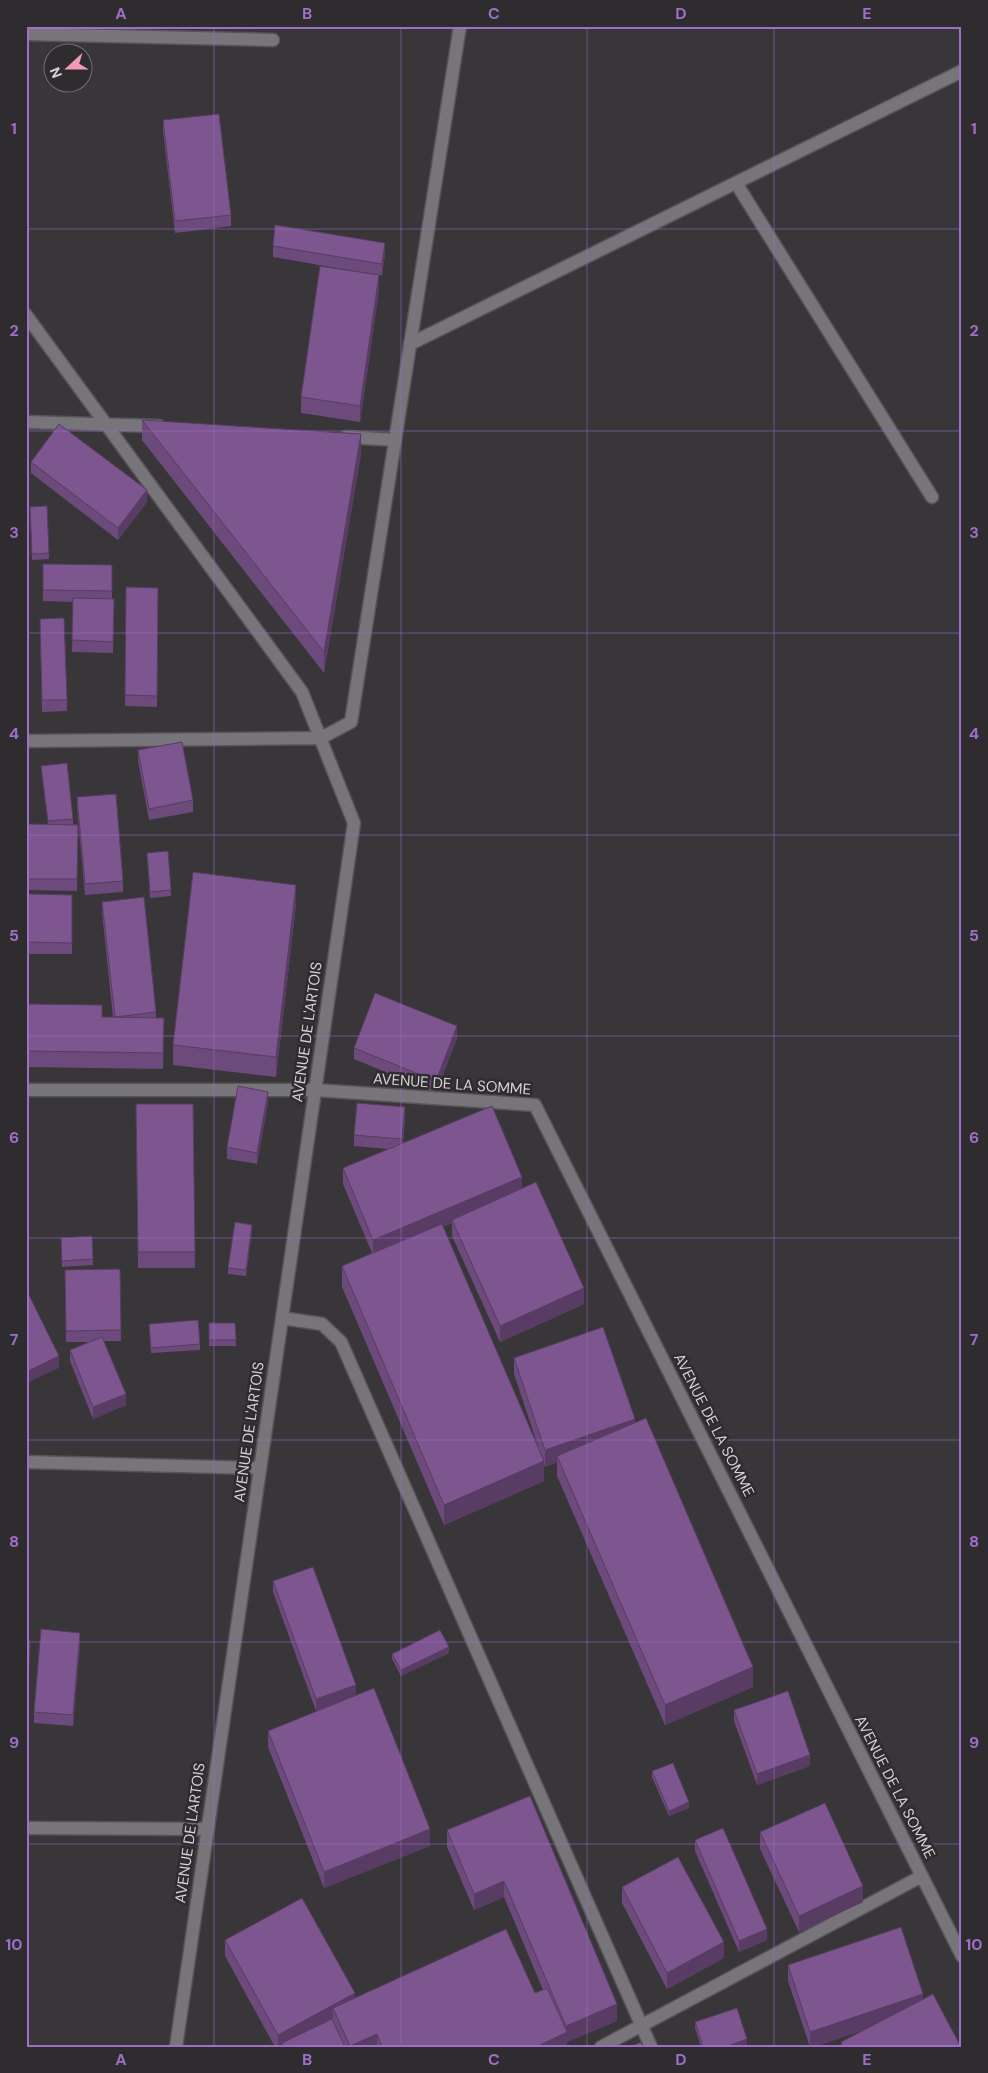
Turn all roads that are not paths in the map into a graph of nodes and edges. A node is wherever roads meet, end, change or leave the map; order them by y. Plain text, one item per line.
1 (460, 26) edge
2 (26, 34) edge
3 (273, 40) dead end
4 (962, 71) edge
5 (736, 183) junction
6 (26, 315) edge
7 (410, 344) junction
8 (26, 422) edge
9 (106, 423) junction
10 (176, 427) edge
11 (335, 437) edge
12 (395, 440) junction
13 (932, 497) dead end
14 (320, 738) junction
15 (26, 741) edge
16 (26, 1090) edge
17 (315, 1090) junction
18 (282, 1318) junction
19 (26, 1462) edge
20 (260, 1468) junction
21 (26, 1828) edge
22 (208, 1829) junction
23 (922, 1876) junction
24 (962, 1956) edge
25 (642, 2026) junction
26 (176, 2047) edge
27 (601, 2047) edge
28 (651, 2047) edge

1 - 7 street
2 - 3 street
4 - 5 street
5 - 7 street
5 - 13 street
6 - 9 street
7 - 12 street
8 - 9 street
9 - 10 street
9 - 14 street
11 - 12 street
12 - 14 street
14 - 15 street
14 - 17 street, AVENUE DE L'ARTOIS
16 - 17 street
17 - 18 street, AVENUE DE L'ARTOIS
17 - 23 street, AVENUE DE LA SOMME
18 - 20 street, AVENUE DE L'ARTOIS
18 - 25 street
19 - 20 street
20 - 22 street, AVENUE DE L'ARTOIS
21 - 22 street
22 - 26 street, AVENUE DE L'ARTOIS
23 - 24 street, AVENUE DE LA SOMME
23 - 25 street
25 - 27 street
25 - 28 street

